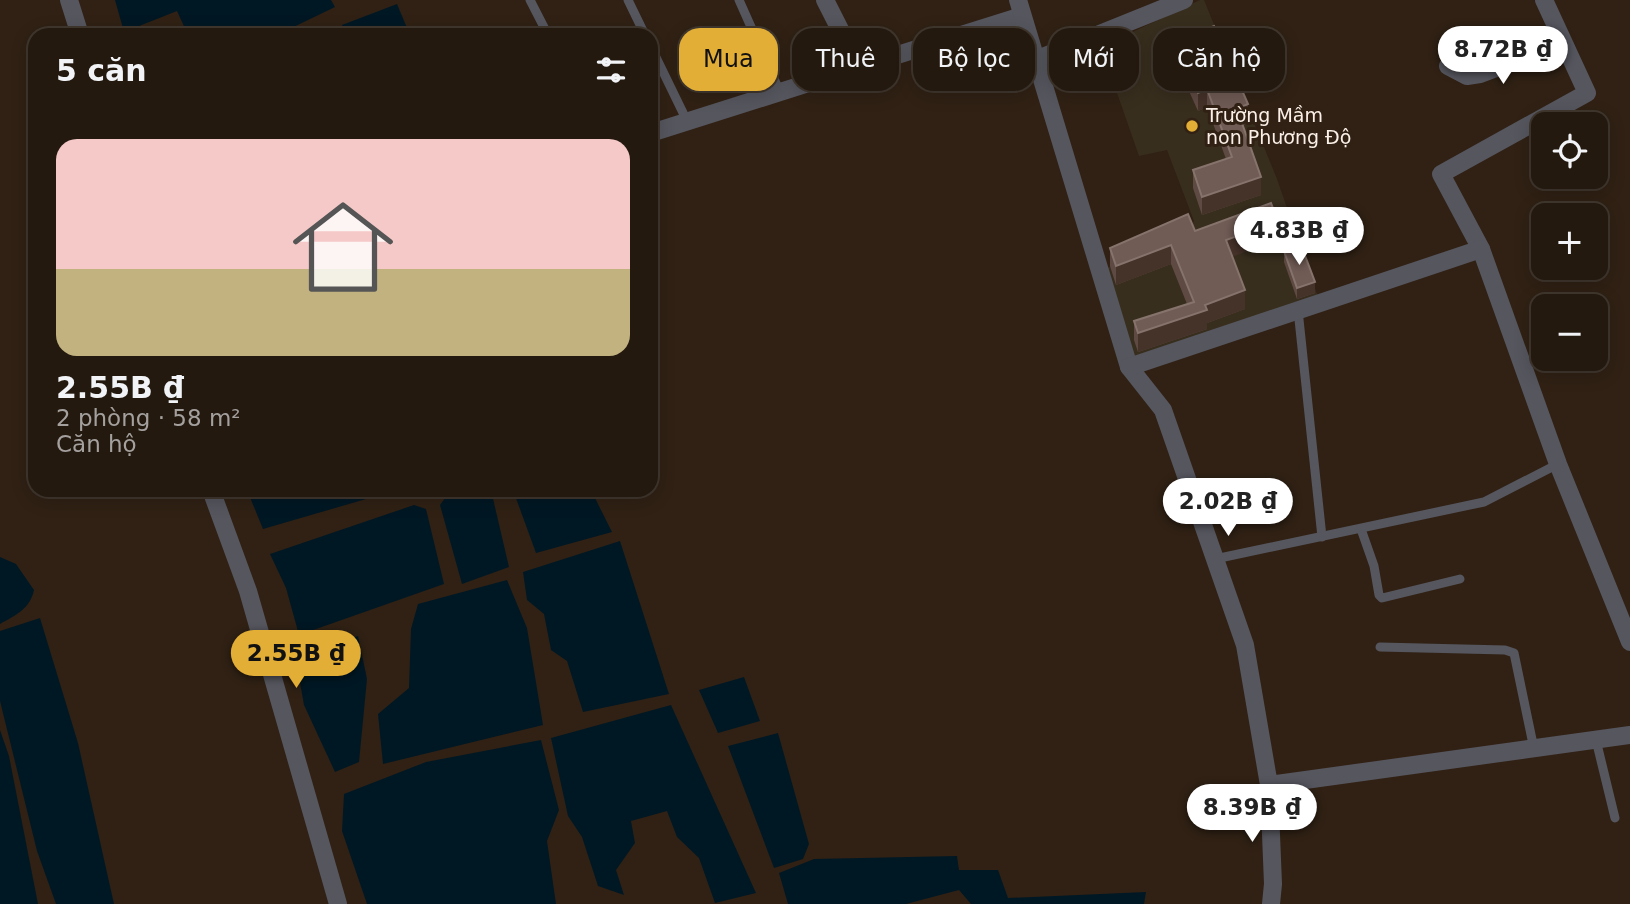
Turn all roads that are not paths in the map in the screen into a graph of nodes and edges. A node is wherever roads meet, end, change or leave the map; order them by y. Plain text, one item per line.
1 (69, 0) edge
2 (530, 0) edge
3 (628, 0) edge
4 (739, 0) edge
5 (825, 0) edge
6 (1184, 0) edge
7 (1544, 0) edge
8 (1020, 8) edge
9 (78, 28) edge
10 (544, 28) edge
11 (642, 28) edge
12 (839, 28) edge
13 (1026, 28) edge
14 (1562, 43) junction
15 (899, 52) edge
16 (1035, 60) joint
17 (658, 61) edge
18 (1448, 66) dead end
19 (792, 88) edge
20 (780, 92) junction
21 (688, 121) junction
22 (658, 131) edge
23 (1481, 249) junction
24 (1298, 310) junction
25 (1129, 367) junction
26 (1558, 464) junction
27 (214, 497) edge
28 (1361, 529) junction
29 (1322, 537) junction
30 (1215, 559) junction
31 (1460, 579) dead end
32 (1630, 642) edge
33 (1380, 647) dead end
34 (1630, 735) edge
35 (1597, 740) junction
36 (1534, 748) junction
37 (1269, 785) junction
38 (1615, 818) dead end
39 (338, 904) edge
40 (1271, 904) edge

1 - 9 street
2 - 10 lane
3 - 11 lane
4 - 20 lane
5 - 12 street
6 - 16 street
7 - 14 street
8 - 13 street
8 - 15 street
14 - 18 street
14 - 23 street
16 - 25 street
17 - 21 lane
19 - 20 street
20 - 21 street
21 - 22 street
23 - 24 street
23 - 26 street
24 - 25 street
24 - 29 lane
25 - 30 street
26 - 28 lane
26 - 32 street
27 - 39 street
28 - 29 lane
28 - 31 lane
29 - 30 lane
30 - 37 street
33 - 36 lane
34 - 35 street
35 - 36 street
35 - 38 lane
36 - 37 street
37 - 40 street

